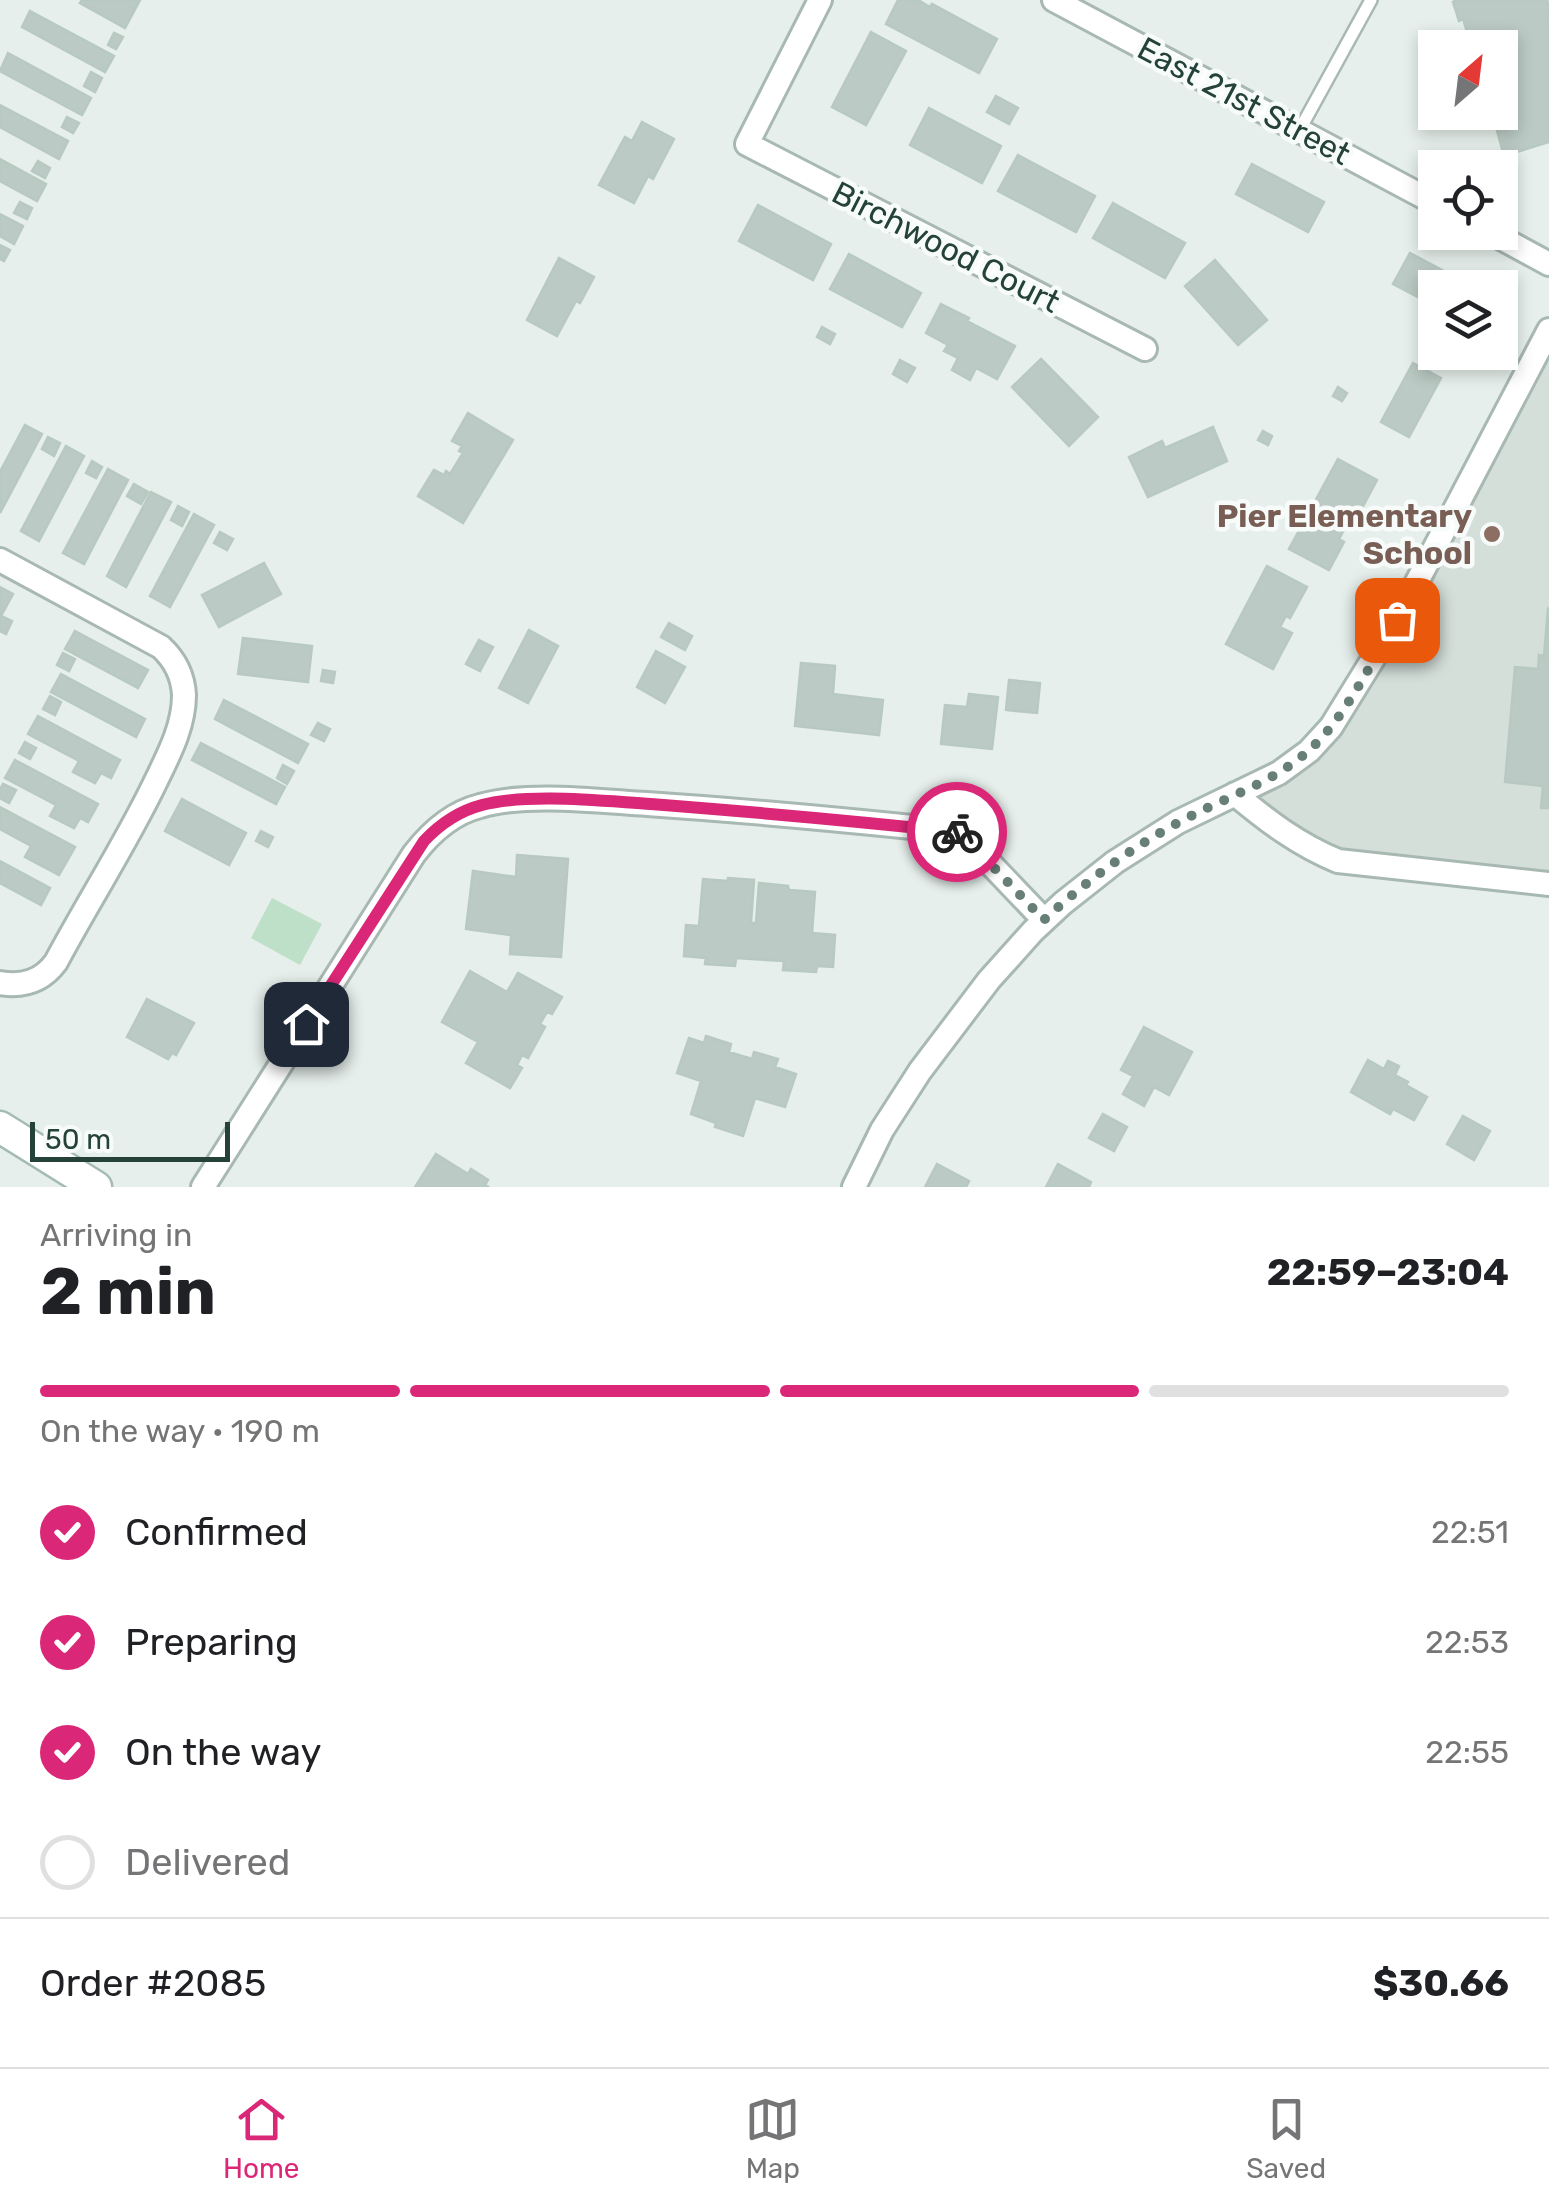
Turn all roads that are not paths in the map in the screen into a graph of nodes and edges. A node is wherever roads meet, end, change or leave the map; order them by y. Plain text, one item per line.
1 (820, 0) edge
2 (1054, 0) edge
3 (1370, 0) edge
4 (1300, 131) junction
5 (1418, 194) edge
6 (1518, 247) edge
7 (1549, 264) edge
8 (1549, 330) edge
9 (1144, 350) dead end
10 (0, 560) edge
11 (1235, 794) junction
12 (1549, 884) edge
13 (1044, 920) junction
14 (0, 983) edge
15 (0, 1127) edge
16 (96, 1187) edge
17 (204, 1187) edge
18 (854, 1187) edge

1 - 9 street, Birchwood Court
2 - 4 street, East 21st Street
3 - 4 lane
4 - 5 street, East 21st Street
6 - 7 street
8 - 11 street
10 - 14 street
11 - 12 street
11 - 13 street
13 - 17 street
13 - 18 street
15 - 16 main road

